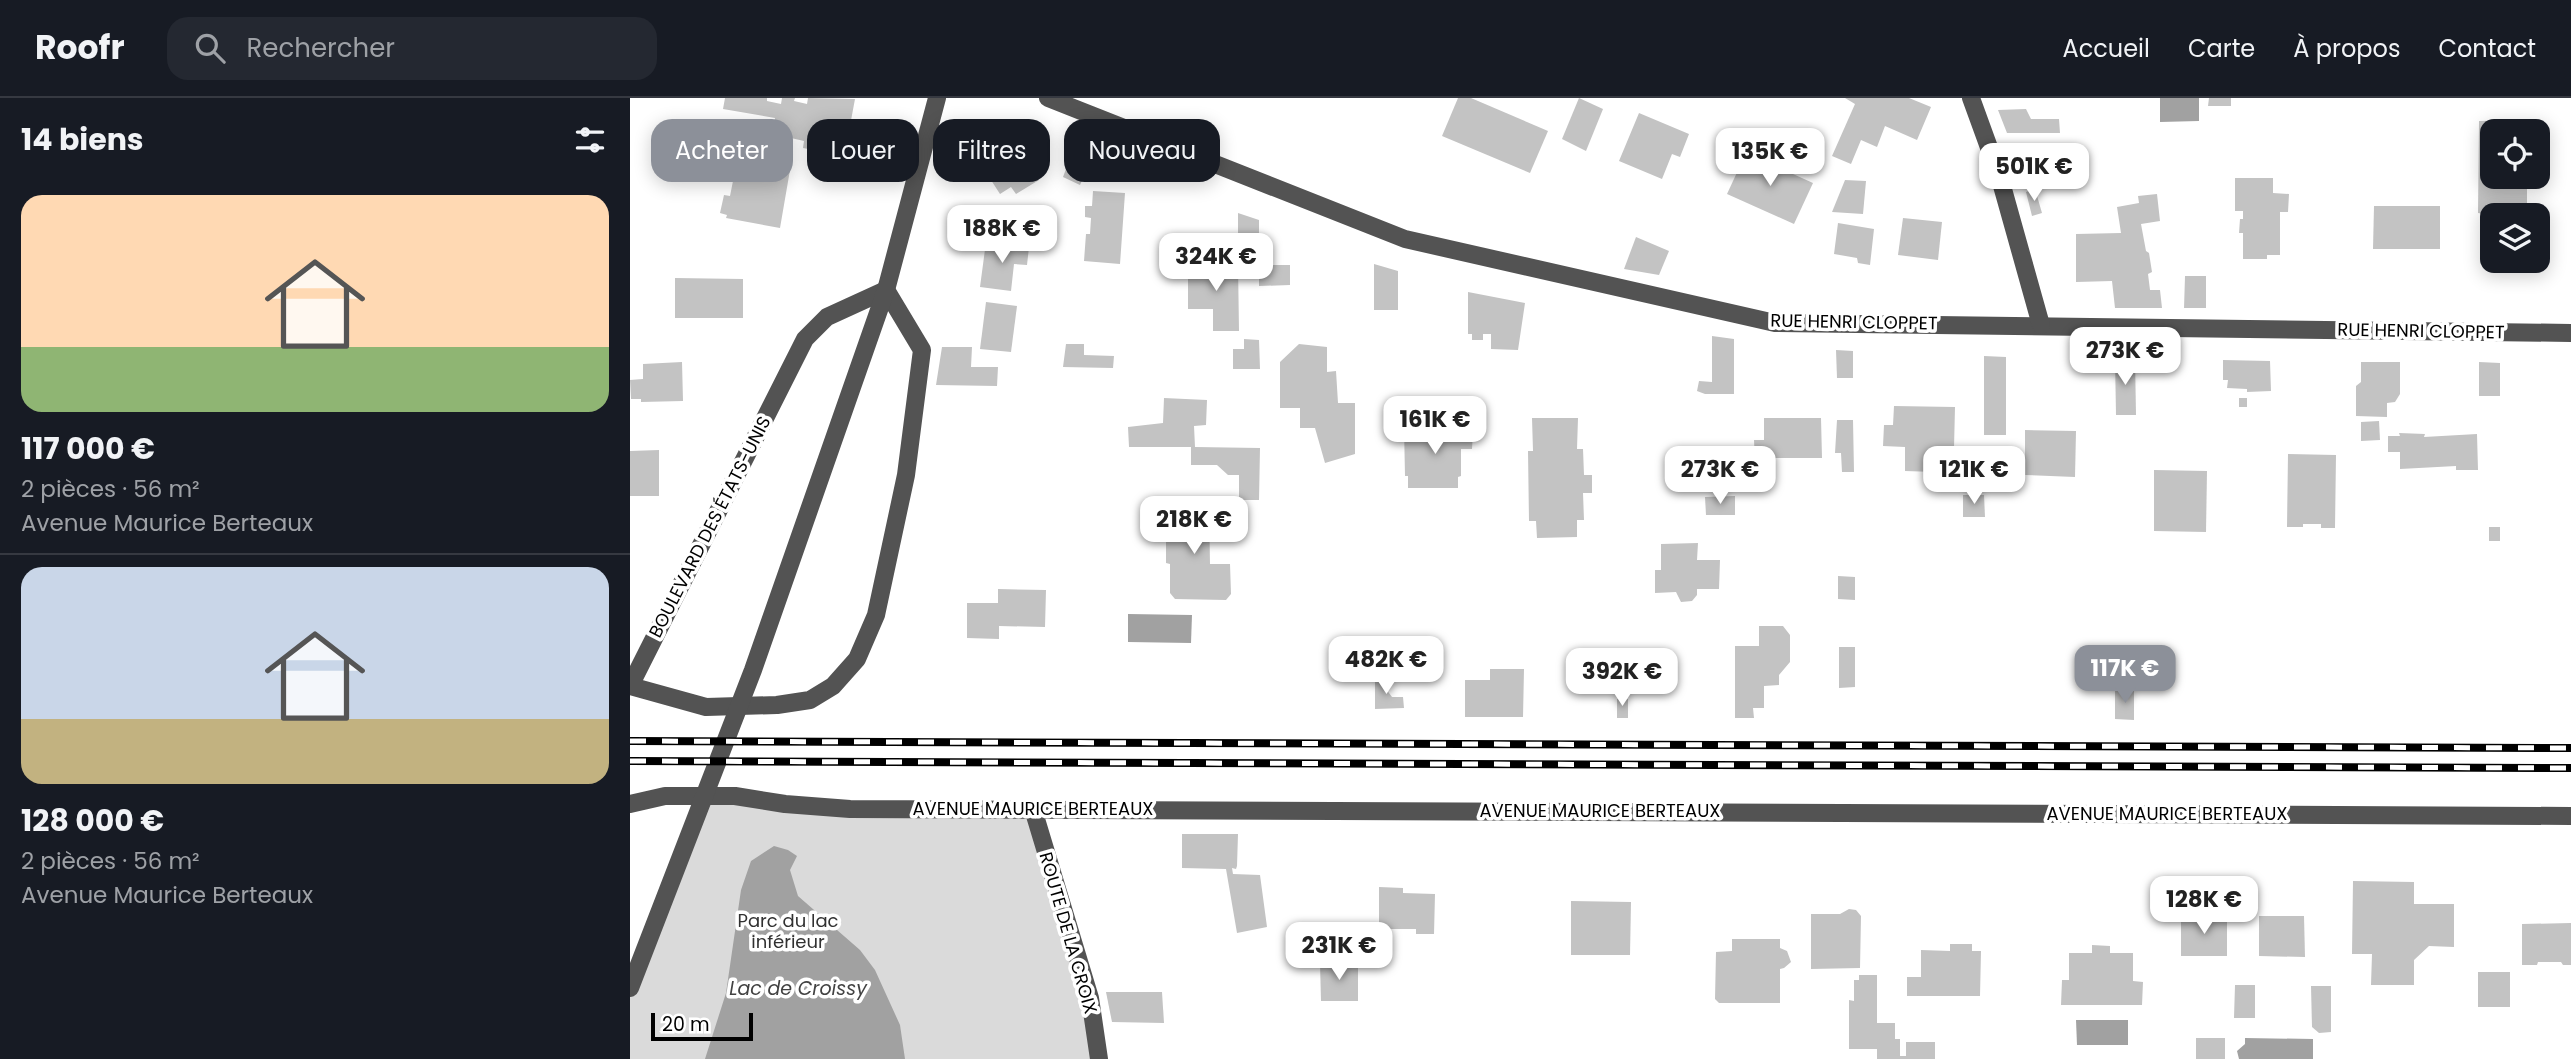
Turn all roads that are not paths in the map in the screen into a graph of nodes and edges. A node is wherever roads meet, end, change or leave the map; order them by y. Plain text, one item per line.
1 (937, 98) edge
2 (1048, 98) edge
3 (1971, 98) edge
4 (886, 290) junction
5 (2041, 325) junction
6 (2571, 332) edge
7 (630, 686) edge
8 (630, 804) edge
9 (1033, 809) junction
10 (2571, 816) edge
11 (630, 989) edge
12 (1099, 1059) edge

1 - 4 street
2 - 5 street, RUE HENRI CLOPPET
3 - 5 street
4 - 7 street, BOULEVARD DES ÉTATS-UNIS
4 - 7 street, BOULEVARD DES ÉTATS-UNIS
4 - 11 street
5 - 6 street, RUE HENRI CLOPPET
8 - 9 street, AVENUE MAURICE BERTEAUX
9 - 10 street, AVENUE MAURICE BERTEAUX
9 - 12 street, ROUTE DE LA CROIX

